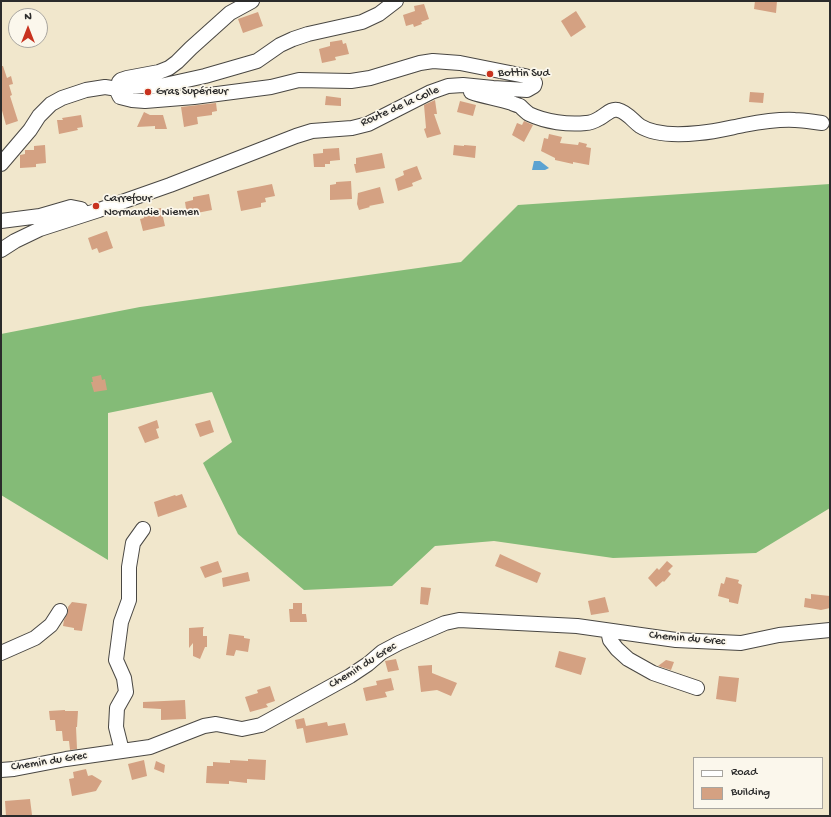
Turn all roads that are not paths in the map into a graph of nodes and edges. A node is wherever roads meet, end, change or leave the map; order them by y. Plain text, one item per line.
1 (252, 1) edge
2 (396, 1) edge
3 (462, 84) junction
4 (118, 89) junction
5 (822, 123) dead end
6 (1, 164) edge
7 (84, 214) junction
8 (1, 221) edge
9 (1, 250) edge
10 (143, 529) dead end
11 (60, 612) dead end
12 (608, 630) junction
13 (830, 630) edge
14 (1, 653) edge
15 (697, 688) dead end
16 (122, 751) junction
17 (1, 770) edge

1 - 4 street
2 - 4 street
3 - 4 street, Route de la Colle
3 - 5 street
3 - 7 street, Route de la Colle
4 - 6 street
7 - 8 street
7 - 9 street, Route de la Colle
10 - 16 street
11 - 14 street
12 - 13 street, Chemin du Grec
12 - 15 street
12 - 16 street, Chemin du Grec
16 - 17 street, Chemin du Grec

